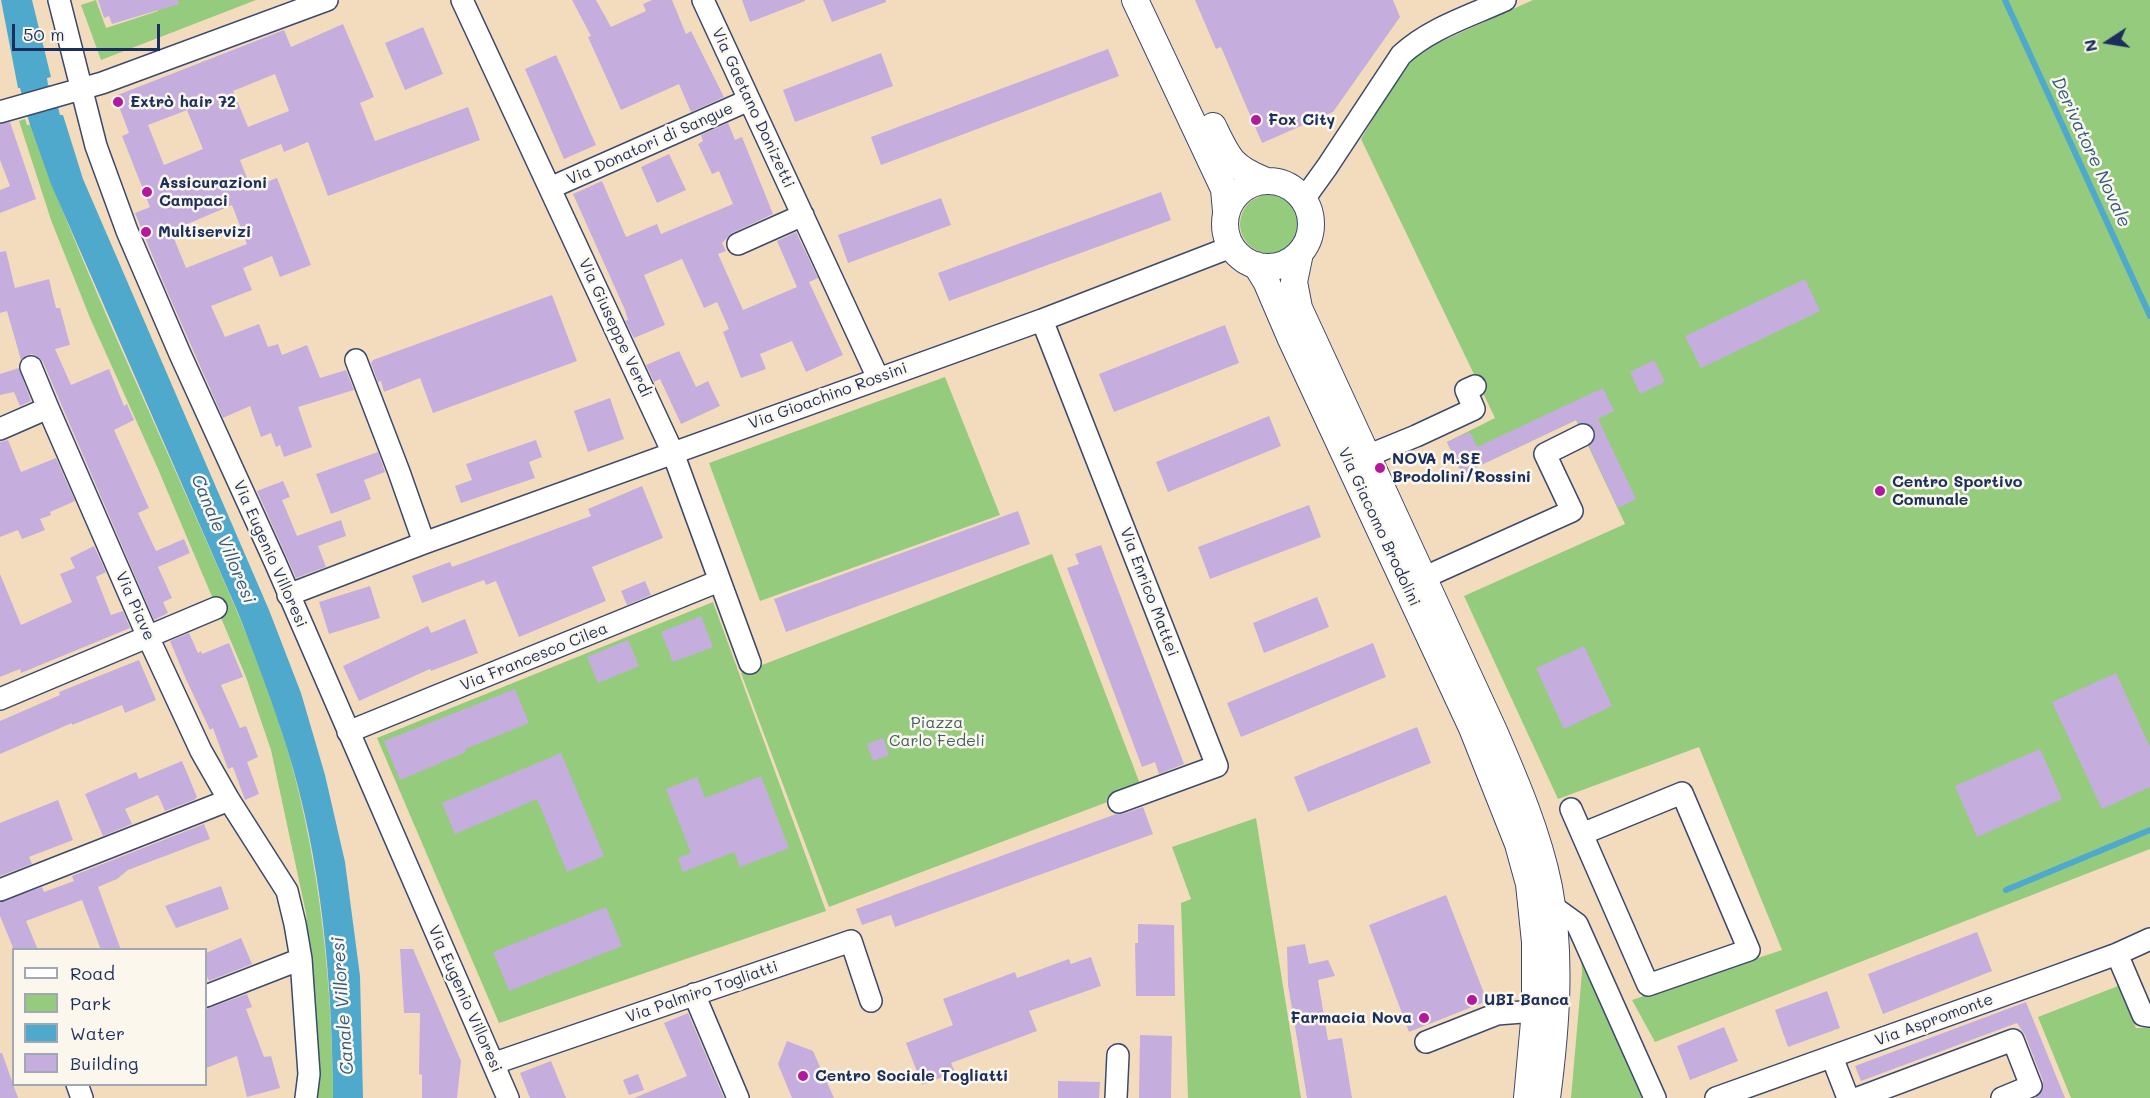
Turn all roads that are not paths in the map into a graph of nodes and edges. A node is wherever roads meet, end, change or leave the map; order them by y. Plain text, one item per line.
1 (59, 0) edge
2 (327, 0) edge
3 (462, 0) edge
4 (703, 0) edge
5 (1135, 0) edge
6 (1154, 0) edge
7 (1505, 0) edge
8 (81, 89) junction
9 (749, 100) junction
10 (0, 112) edge
11 (1264, 180) junction
12 (550, 188) junction
13 (1304, 199) junction
14 (1226, 211) junction
15 (803, 215) junction
16 (738, 244) dead end
17 (1232, 247) junction
18 (1300, 253) junction
19 (1256, 266) junction
20 (1042, 320) junction
21 (356, 360) dead end
22 (31, 367) dead end
23 (878, 378) junction
24 (1312, 383) junction
25 (1475, 386) dead end
26 (48, 408) junction
27 (0, 429) edge
28 (1583, 435) dead end
29 (673, 453) junction
30 (1367, 456) junction
31 (424, 543) junction
32 (1424, 578) junction
33 (719, 581) junction
34 (288, 595) junction
35 (216, 608) dead end
36 (1428, 633) junction
37 (148, 637) junction
38 (750, 663) dead end
39 (0, 699) edge
40 (348, 732) junction
41 (1498, 790) junction
42 (229, 800) junction
43 (1119, 802) dead end
44 (1571, 809) dead end
45 (1582, 834) junction
46 (0, 890) edge
47 (1552, 906) junction
48 (2150, 939) edge
49 (2117, 954) junction
50 (301, 959) junction
51 (694, 994) junction
52 (207, 996) edge
53 (871, 1001) dead end
54 (1535, 1011) junction
55 (2150, 1016) edge
56 (1426, 1042) dead end
57 (1118, 1055) dead end
58 (1832, 1057) junction
59 (495, 1063) junction
60 (306, 1098) edge
61 (508, 1098) edge
62 (738, 1098) edge
63 (1116, 1098) edge
64 (1527, 1098) edge
65 (1547, 1098) edge
66 (1655, 1098) edge
67 (1716, 1098) edge
68 (1848, 1098) edge
69 (1858, 1098) edge
70 (2002, 1098) edge

1 - 8 street, Via Eugenio Villoresi
2 - 8 street
3 - 12 street, Via Giuseppe Verdi
4 - 9 street, Via Gaetano Donizetti
5 - 14 main road
6 - 11 main road
7 - 13 street
8 - 10 street
8 - 34 street, Via Eugenio Villoresi
9 - 12 street, Via Donatori di Sangue
9 - 15 street, Via Gaetano Donizetti
11 - 13 main road
11 - 14 main road
12 - 29 street, Via Giuseppe Verdi
13 - 18 main road
14 - 17 main road
15 - 16 street
15 - 23 street, Via Gaetano Donizetti
17 - 19 main road
17 - 20 street, Via Gioachino Rossini
18 - 19 main road
18 - 30 main road, Via Giacomo Brodolini
19 - 24 main road, Via Giacomo Brodolini
20 - 23 street, Via Gioachino Rossini
20 - 43 street, Via Enrico Mattei
21 - 31 street
22 - 26 street, Via Piave
23 - 29 street, Via Gioachino Rossini
24 - 30 street
24 - 36 main road, Via Giacomo Brodolini
25 - 30 street
26 - 27 street
26 - 37 street, Via Piave
28 - 32 street, Via Giacomo Brodolini
29 - 31 street, Via Gioachino Rossini
29 - 33 street, Via Giuseppe Verdi
30 - 32 main road, Via Giacomo Brodolini
31 - 34 street, Via Gioachino Rossini
32 - 36 street
32 - 47 main road, Via Giacomo Brodolini
33 - 38 street, Via Giuseppe Verdi
33 - 40 street, Via Francesco Cilea
34 - 40 street, Via Eugenio Villoresi
35 - 37 street
36 - 41 main road, Via Giacomo Brodolini
37 - 39 street
37 - 42 street, Via Piave
40 - 59 street, Via Eugenio Villoresi
41 - 47 main road, Via Giacomo Brodolini
41 - 54 main road, Via Giacomo Brodolini
42 - 46 street
42 - 50 street, Via Piave
44 - 45 street
45 - 45 street
47 - 65 main road, Via Giacomo Brodolini
47 - 66 street
48 - 49 street, Via Aspromonte
49 - 55 street
49 - 58 street, Via Aspromonte
50 - 52 street
50 - 60 street, Via Piave
51 - 53 street, Via Palmiro Togliatti
51 - 59 street, Via Palmiro Togliatti
51 - 62 street
54 - 56 street
54 - 64 main road, Via Giacomo Brodolini
57 - 63 street
58 - 67 street, Via Aspromonte
58 - 68 street
59 - 61 street, Via Eugenio Villoresi
69 - 70 street

